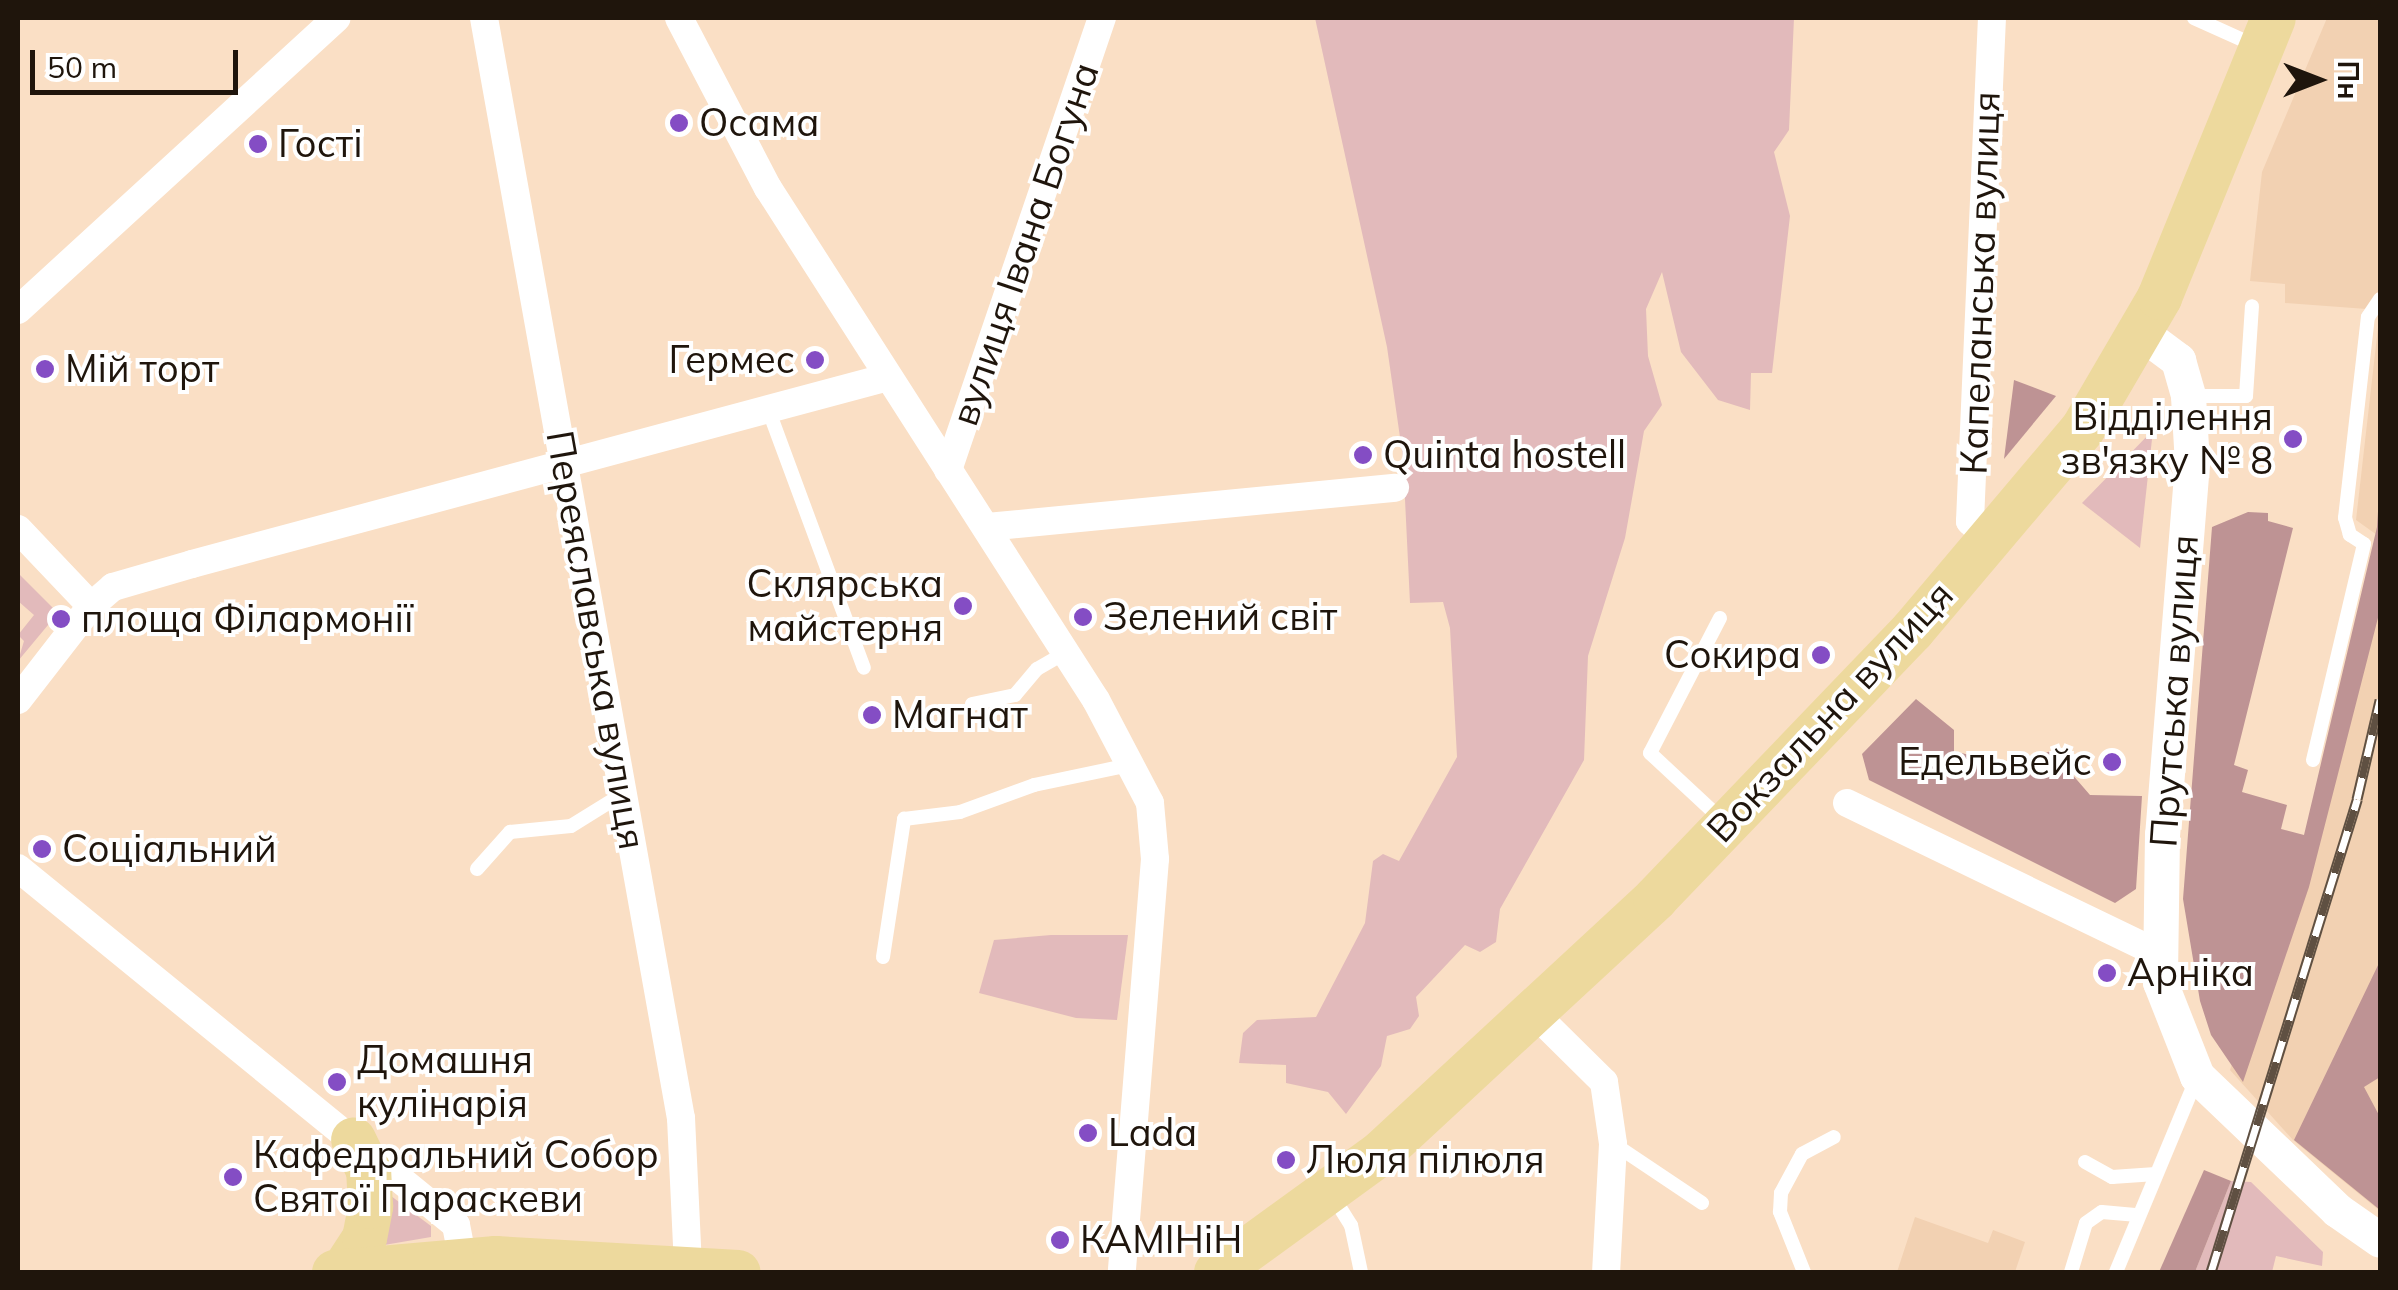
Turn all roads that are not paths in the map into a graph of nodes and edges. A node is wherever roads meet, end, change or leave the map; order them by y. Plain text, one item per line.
1 (337, 18) edge
2 (484, 18) edge
3 (679, 18) edge
4 (1102, 18) edge
5 (1992, 18) edge
6 (2194, 18) edge
7 (2266, 32) edge
8 (2380, 299) edge
9 (2252, 306) dead end
10 (18, 310) edge
11 (2139, 332) junction
12 (884, 378) junction
13 (2188, 396) junction
14 (767, 405) junction
15 (567, 463) junction
16 (948, 470) junction
17 (1395, 488) dead end
18 (987, 526) junction
19 (18, 530) edge
20 (1990, 539) junction
21 (91, 606) junction
22 (1720, 618) dead end
23 (1066, 652) junction
24 (864, 668) dead end
25 (18, 700) edge
26 (972, 704) dead end
27 (2313, 760) dead end
28 (1130, 764) junction
29 (621, 795) junction
30 (1847, 803) dead end
31 (1726, 823) junction
32 (18, 868) edge
33 (478, 869) dead end
34 (2157, 952) junction
35 (883, 956) dead end
36 (1532, 1011) junction
37 (2208, 1088) junction
38 (1834, 1136) dead end
39 (354, 1139) junction
40 (1613, 1144) junction
41 (2085, 1162) dead end
42 (2156, 1174) junction
43 (1329, 1190) junction
44 (1702, 1204) dead end
45 (2138, 1214) junction
46 (2380, 1240) edge
47 (463, 1260) junction
48 (688, 1264) junction
49 (338, 1271) edge
50 (738, 1272) edge
51 (1122, 1272) edge
52 (1216, 1272) edge
53 (1361, 1272) edge
54 (1606, 1272) edge
55 (1804, 1272) edge
56 (2071, 1272) edge
57 (2116, 1272) edge

1 - 10 street
2 - 15 street, Переяславська вулиця
3 - 12 street
4 - 16 street, вулиця Івана Богуна
5 - 20 street, Капеланська вулиця
6 - 7 lane
7 - 11 main road, Вокзальна вулиця
8 - 27 lane
9 - 13 lane
11 - 13 street, Прутська вулиця
11 - 20 main road, Вокзальна вулиця
12 - 14 street
12 - 16 street
13 - 34 street, Прутська вулиця
14 - 15 street
14 - 24 lane
15 - 21 street
15 - 29 street, Переяславська вулиця
16 - 18 street
17 - 18 street
18 - 23 street
19 - 21 street
20 - 31 main road, Вокзальна вулиця
21 - 25 street
22 - 31 lane
23 - 26 lane
23 - 28 street
28 - 35 lane
28 - 51 street
29 - 33 lane
29 - 48 street, Переяславська вулиця
30 - 34 street
31 - 36 main road, Вокзальна вулиця
32 - 39 street
34 - 37 street, Прутська вулиця
36 - 40 street
36 - 43 main road, Вокзальна вулиця
37 - 42 lane
37 - 46 street, Прутська вулиця
38 - 55 lane
39 - 47 street
39 - 49 main road
40 - 44 lane
40 - 54 street
41 - 42 lane
42 - 45 lane
43 - 52 main road, Вокзальна вулиця
43 - 53 lane
45 - 56 lane
45 - 57 lane
47 - 48 main road
47 - 49 main road
48 - 50 main road

